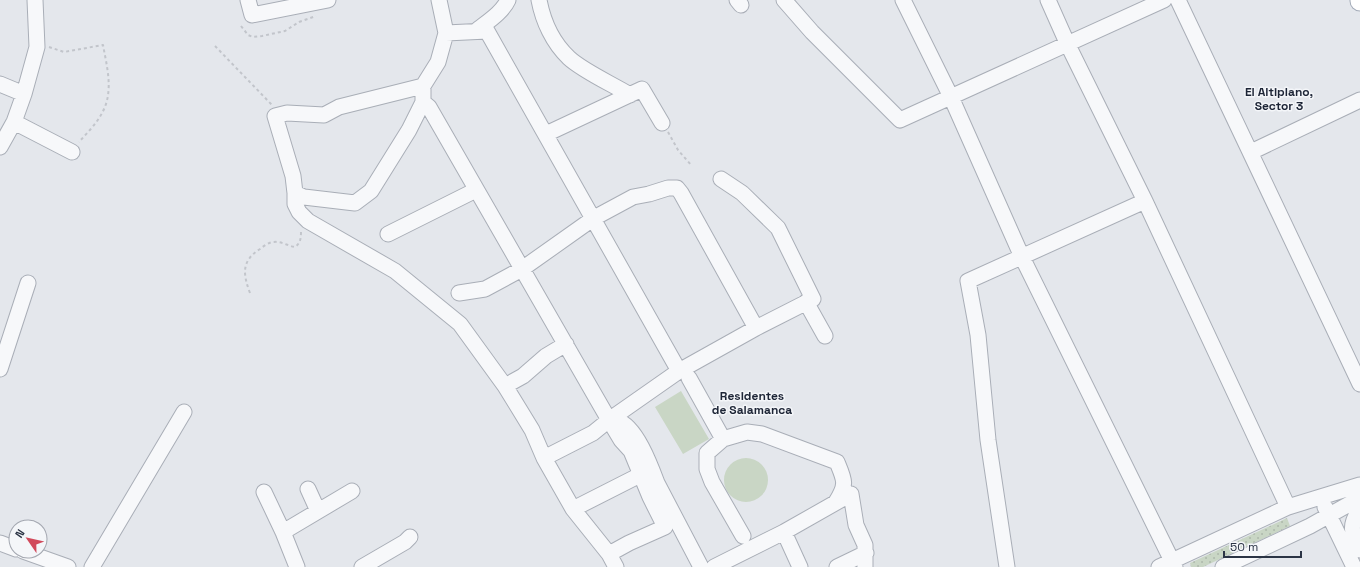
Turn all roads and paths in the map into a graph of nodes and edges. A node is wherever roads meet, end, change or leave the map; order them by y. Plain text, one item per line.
1 (35, 0) edge
2 (248, 0) edge
3 (440, 0) edge
4 (508, 0) edge
5 (540, 0) edge
6 (784, 0) edge
7 (902, 0) edge
8 (1048, 0) edge
9 (1164, 0) edge
10 (1178, 0) edge
11 (324, 6) edge
12 (241, 26) dead end
13 (476, 31) junction
14 (446, 33) junction
15 (36, 42) junction
16 (1068, 44) junction
17 (215, 46) dead end
18 (0, 84) edge
19 (423, 86) junction
20 (24, 94) junction
21 (630, 95) junction
22 (951, 97) junction
23 (1360, 100) edge
24 (423, 102) junction
25 (282, 114) junction
26 (14, 122) junction
27 (662, 123) joint
28 (546, 134) junction
29 (0, 146) edge
30 (72, 152) joint
31 (1251, 152) junction
32 (692, 166) dead end
33 (721, 179) dead end
34 (476, 190) junction
35 (295, 193) junction
36 (1145, 201) junction
37 (303, 215) junction
38 (594, 218) junction
39 (388, 234) dead end
40 (1022, 257) junction
41 (522, 269) junction
42 (395, 271) junction
43 (28, 283) dead end
44 (250, 293) dead end
45 (459, 293) dead end
46 (806, 302) junction
47 (465, 316) dead end
48 (756, 328) junction
49 (825, 336) dead end
50 (566, 344) junction
51 (0, 369) edge
52 (684, 375) junction
53 (1360, 384) edge
54 (505, 386) junction
55 (184, 412) dead end
56 (609, 420) junction
57 (723, 439) junction
58 (544, 458) junction
59 (640, 475) junction
60 (1360, 485) edge
61 (308, 489) dead end
62 (352, 491) dead end
63 (264, 492) dead end
64 (1320, 498) junction
65 (1360, 498) edge
66 (836, 502) junction
67 (1288, 507) junction
68 (573, 509) junction
69 (1360, 509) edge
70 (318, 511) junction
71 (1329, 516) junction
72 (283, 532) junction
73 (784, 532) junction
74 (743, 536) dead end
75 (410, 537) dead end
76 (1360, 550) edge
77 (46, 559) edge
78 (865, 560) edge
79 (612, 561) edge
80 (1169, 565) edge
81 (68, 567) edge
82 (92, 567) edge
83 (297, 567) edge
84 (363, 567) edge
85 (701, 567) edge
86 (714, 567) edge
87 (800, 567) edge
88 (837, 567) edge
89 (1007, 567) edge
90 (1223, 567) edge
91 (1354, 567) edge

1 - 15 street
2 - 11 street
3 - 14 street
4 - 13 street
5 - 21 street
6 - 22 street
7 - 22 street
8 - 16 street
9 - 16 street
10 - 31 street
11 - 12 path
13 - 14 street
13 - 28 street
14 - 19 street
15 - 20 street
15 - 30 path
16 - 22 street
16 - 36 street
17 - 25 path
18 - 20 street
19 - 24 street
19 - 25 street
20 - 26 street
21 - 27 street
21 - 28 street
22 - 40 street
23 - 31 street
24 - 34 street
24 - 35 street
25 - 35 street
26 - 29 street
26 - 30 street
27 - 32 path
28 - 38 street
31 - 53 street
33 - 46 street
34 - 39 street
34 - 41 street
35 - 37 street
36 - 40 street
36 - 67 street
37 - 42 street
37 - 44 path
38 - 41 street
38 - 48 street
38 - 52 street
40 - 80 street
40 - 89 street
41 - 45 street
41 - 50 street
42 - 47 street
42 - 54 street
43 - 51 street
46 - 48 street
46 - 49 street
48 - 52 street
50 - 54 street
50 - 56 street
52 - 56 street
52 - 57 street
54 - 58 street
55 - 82 street
56 - 58 street
56 - 59 street
56 - 85 street
57 - 66 street
57 - 74 street
58 - 68 street
59 - 68 street
59 - 79 street
60 - 64 street
61 - 70 street
62 - 70 street
63 - 72 street
64 - 67 street
64 - 71 street
65 - 71 street
66 - 73 street
66 - 78 street
67 - 80 street
68 - 79 street
69 - 76 street
70 - 72 street
71 - 90 street
71 - 91 street
72 - 83 street
73 - 86 street
73 - 87 street
75 - 84 street
77 - 81 street
78 - 88 street

